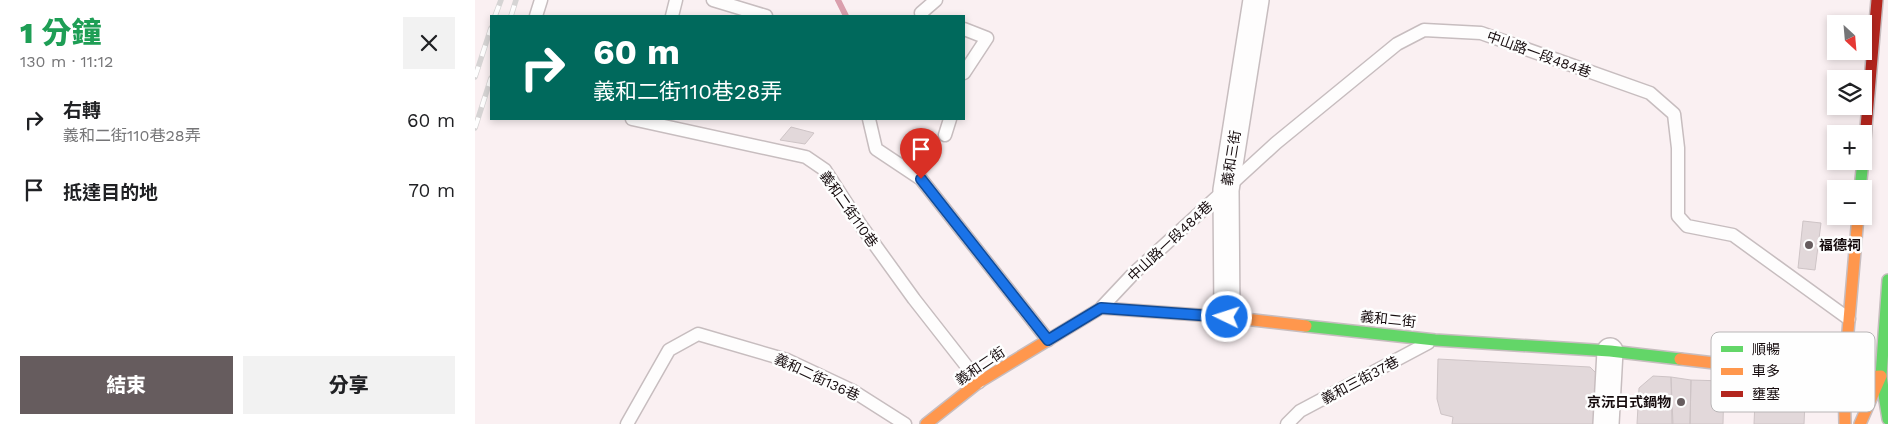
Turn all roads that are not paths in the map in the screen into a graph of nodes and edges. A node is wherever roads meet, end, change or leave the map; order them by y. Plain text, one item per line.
1 (541, 0) edge
2 (676, 0) edge
3 (713, 0) edge
4 (936, 0) edge
5 (1256, 0) edge
6 (1877, 0) edge
7 (536, 15) edge
8 (672, 15) edge
9 (763, 15) edge
10 (921, 15) edge
11 (965, 29) edge
12 (965, 71) edge
13 (647, 120) edge
14 (869, 120) edge
15 (950, 120) edge
16 (1866, 125) edge
17 (945, 135) dead end
18 (1226, 190) junction
19 (1857, 225) edge
20 (1888, 280) edge
21 (1101, 308) junction
22 (1227, 317) junction
23 (1849, 319) junction
24 (1848, 332) edge
25 (1048, 340) junction
26 (1435, 340) junction
27 (1611, 351) junction
28 (1711, 363) edge
29 (1875, 376) edge
30 (1881, 376) junction
31 (979, 382) junction
32 (1875, 390) edge
33 (1865, 412) edge
34 (1888, 419) edge
35 (627, 424) edge
36 (905, 424) edge
37 (926, 424) edge
38 (1287, 424) edge
39 (1606, 424) edge
40 (1860, 424) edge

1 - 7 lane
2 - 8 lane
3 - 9 lane
4 - 10 lane
5 - 18 street, 義和三街
6 - 16 street
11 - 12 lane
13 - 31 lane, 義和二街110巷
14 - 25 lane
15 - 17 lane
18 - 21 lane, 中山路一段484巷
18 - 22 street, 義和三街
18 - 23 lane, 中山路一段484巷
19 - 23 street
20 - 30 street
21 - 22 street, 義和二街
21 - 25 street, 義和二街
22 - 26 street, 義和二街
23 - 24 street
25 - 31 street, 義和二街
26 - 27 street, 義和二街
26 - 38 lane, 義和三街37巷
27 - 28 street, 義和二街
27 - 39 street
29 - 30 street, 義和二街
30 - 32 street
30 - 34 street
31 - 37 street, 義和二街
33 - 40 street
35 - 36 lane, 義和二街136巷

